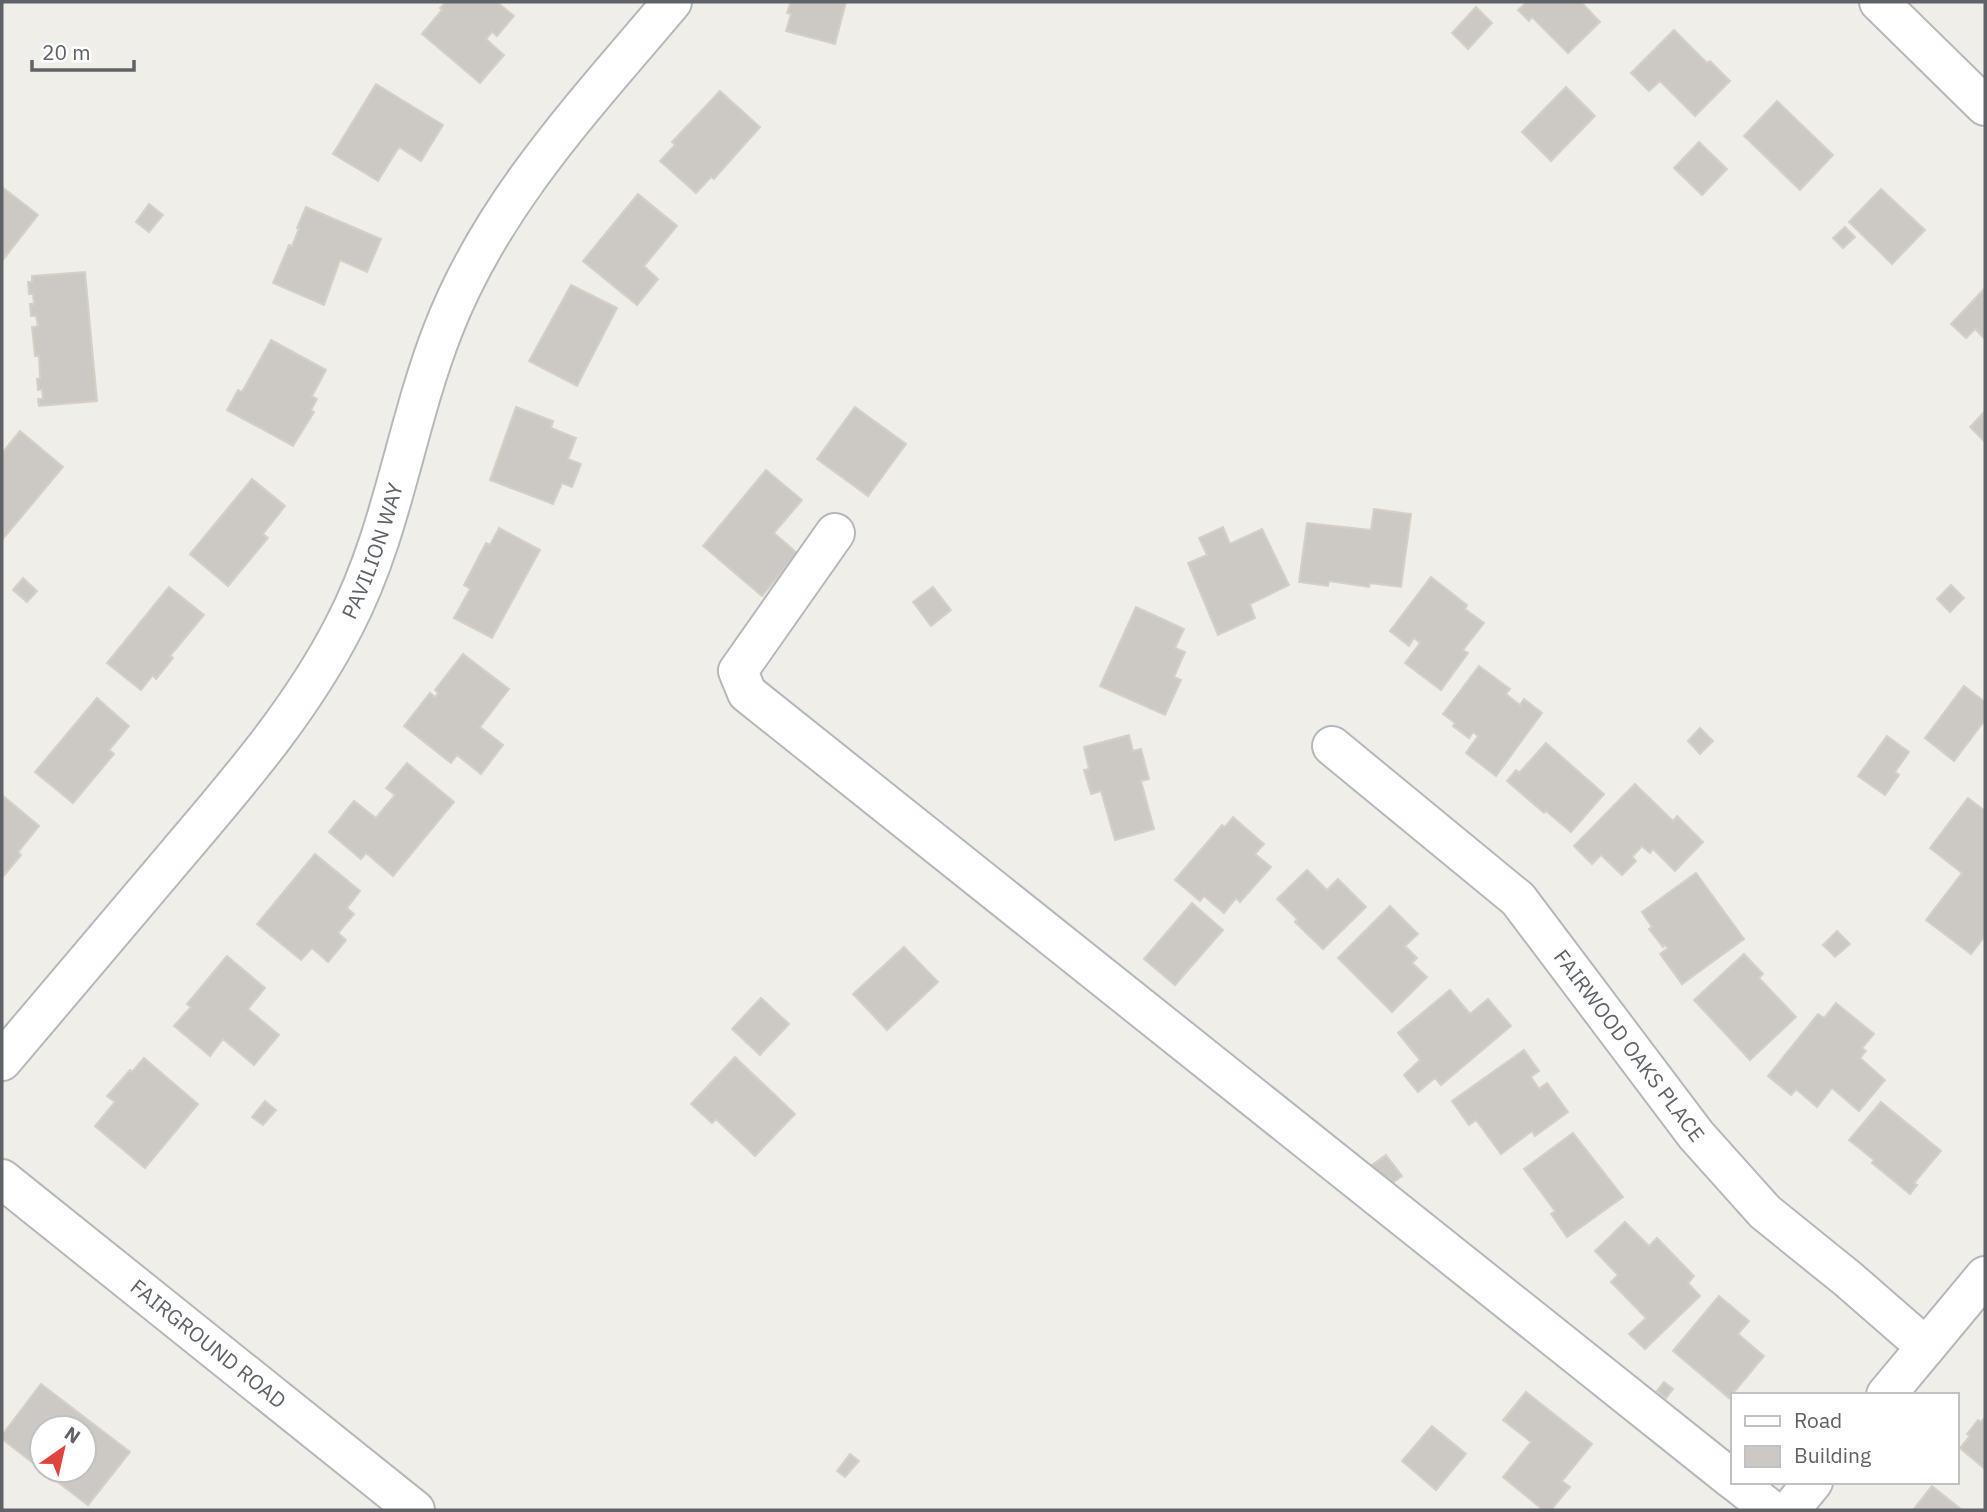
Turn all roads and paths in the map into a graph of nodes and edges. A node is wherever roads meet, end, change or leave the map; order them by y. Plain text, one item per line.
1 (672, 2) edge
2 (1879, 2) edge
3 (1985, 106) edge
4 (835, 533) dead end
5 (1332, 746) dead end
6 (2, 1061) edge
7 (2, 1179) edge
8 (1985, 1276) edge
9 (1926, 1347) junction
10 (1888, 1393) edge
11 (1731, 1478) edge
12 (1739, 1484) edge
13 (1811, 1484) edge
14 (415, 1510) edge
15 (1771, 1510) edge
16 (1790, 1510) edge

1 - 6 street, PAVILION WAY
2 - 3 street
4 - 11 street
5 - 9 street, FAIRWOOD OAKS PLACE
7 - 14 street, FAIRGROUND ROAD
8 - 9 street
9 - 10 street
12 - 15 street
13 - 16 street

